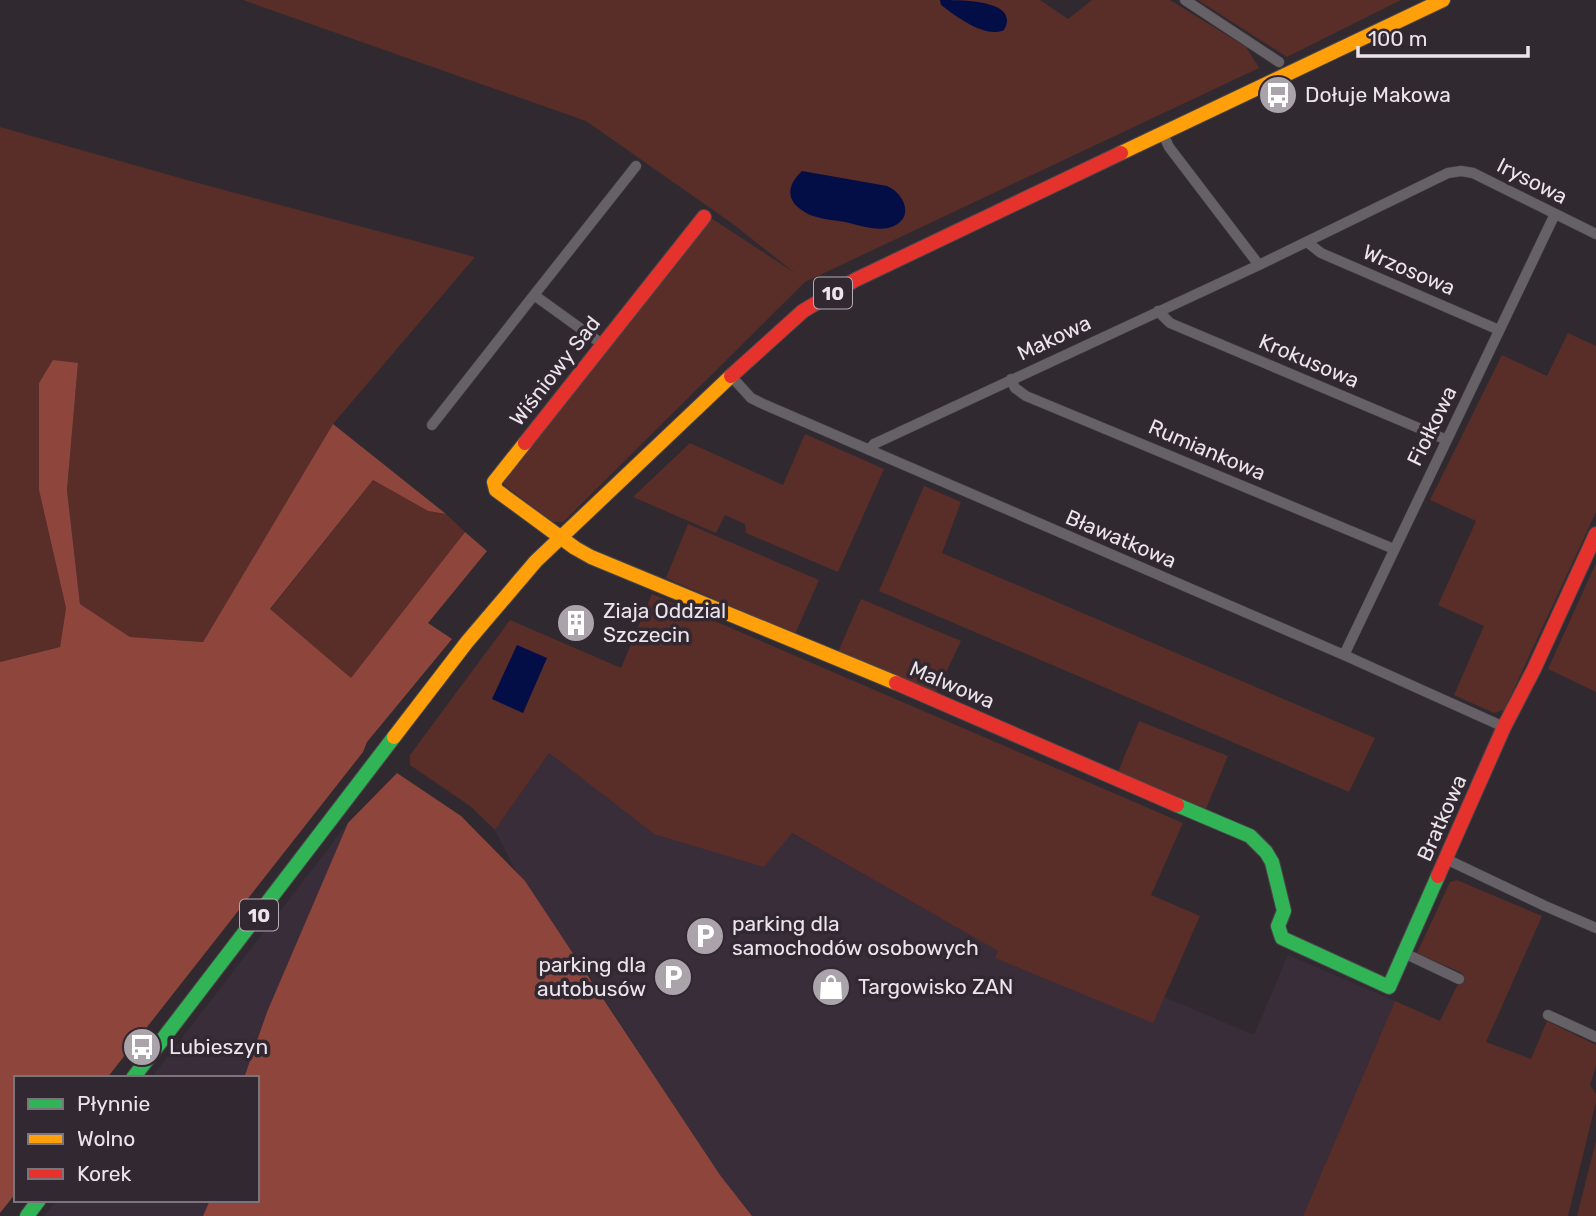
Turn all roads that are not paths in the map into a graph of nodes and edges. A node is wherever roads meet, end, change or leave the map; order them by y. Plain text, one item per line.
1 (1185, 0) edge
2 (1443, 0) edge
3 (1279, 62) dead end
4 (1163, 134) junction
5 (636, 166) dead end
6 (1448, 173) joint
7 (1555, 214) junction
8 (704, 217) dead end
9 (1596, 234) edge
10 (1307, 242) junction
11 (1259, 265) junction
12 (534, 295) junction
13 (1158, 312) junction
14 (1499, 330) junction
15 (602, 344) junction
16 (731, 376) junction
17 (1011, 379) junction
18 (432, 425) dead end
19 (1447, 440) junction
20 (869, 450) junction
21 (1596, 534) edge
22 (561, 537) junction
23 (1394, 549) junction
24 (1344, 655) junction
25 (1503, 727) junction
26 (1446, 859) junction
27 (1284, 911) joint
28 (1596, 928) edge
29 (1404, 953) junction
30 (1459, 979) dead end
31 (1548, 1015) dead end
32 (1596, 1037) edge
33 (135, 1076) edge

1 - 3 street
2 - 4 street, 10
4 - 11 street
4 - 16 street, 10
5 - 12 street
6 - 7 street, Irysowa
6 - 10 street, Makowa
7 - 9 street, Irysowa
7 - 14 street, Fiołkowa
8 - 15 street, Wiśniowy Sad
10 - 11 street, Makowa
10 - 14 street, Wrzosowa
11 - 13 street, Makowa
12 - 15 street
12 - 18 street
13 - 17 street, Makowa
13 - 19 street, Krokusowa
14 - 19 street, Fiołkowa
15 - 22 street, Wiśniowy Sad
16 - 20 street, Bławatkowa
16 - 22 street, 10
17 - 20 street, Makowa
17 - 23 street, Rumiankowa
19 - 23 street, Fiołkowa
20 - 24 street, Bławatkowa
21 - 25 street, Bratkowa
22 - 27 street, Malwowa
22 - 33 street, 10
23 - 24 street, Fiołkowa
24 - 25 street, Bławatkowa
25 - 26 street, Bratkowa
26 - 28 street
26 - 29 street, Bratkowa
27 - 29 street, Bratkowa
29 - 30 street
31 - 32 street

